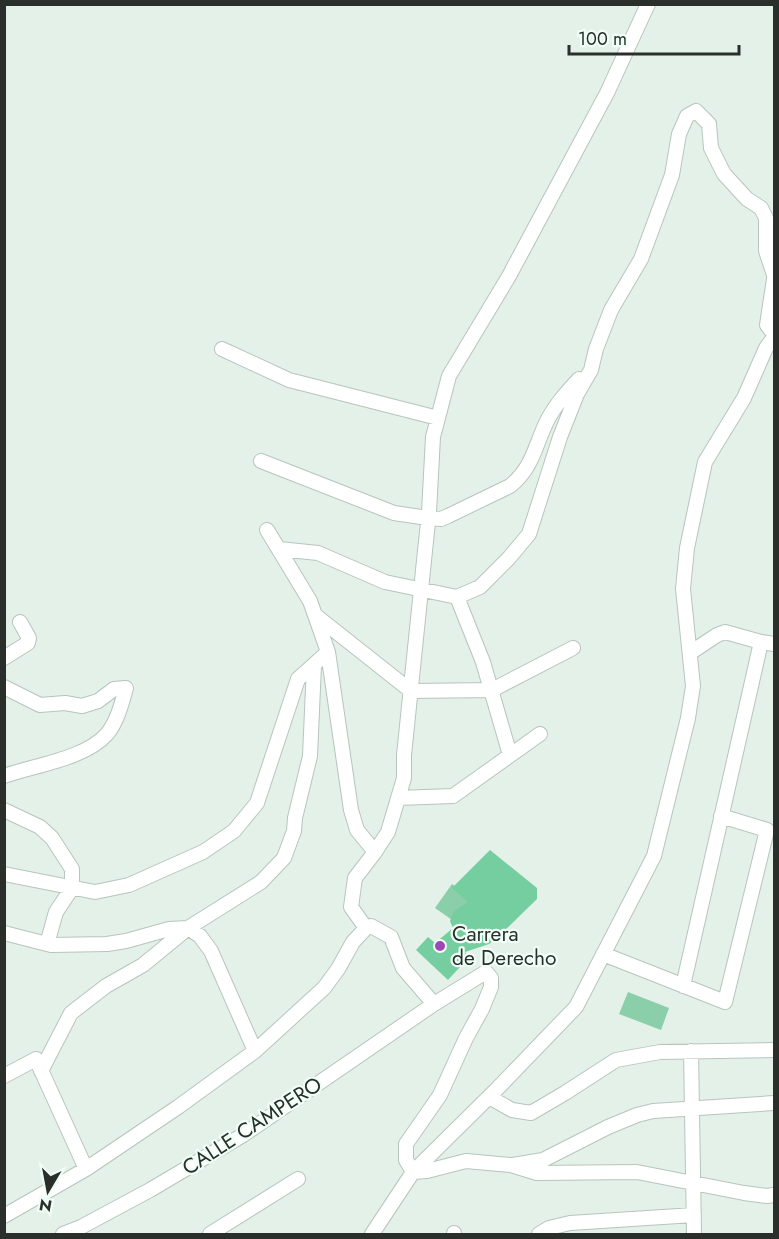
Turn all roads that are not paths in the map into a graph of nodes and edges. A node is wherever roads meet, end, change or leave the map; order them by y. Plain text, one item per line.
1 (648, 4) edge
2 (774, 277) edge
3 (774, 336) edge
4 (222, 349) dead end
5 (592, 364) junction
6 (438, 418) junction
7 (261, 461) dead end
8 (428, 518) junction
9 (267, 530) dead end
10 (279, 549) junction
11 (421, 591) junction
12 (457, 597) junction
13 (315, 615) junction
14 (20, 622) dead end
15 (768, 643) edge
16 (573, 648) dead end
17 (328, 652) junction
18 (690, 653) junction
19 (4, 658) edge
20 (314, 665) junction
21 (4, 687) edge
22 (492, 690) junction
23 (411, 691) junction
24 (540, 734) dead end
25 (510, 755) junction
26 (4, 776) edge
27 (398, 798) junction
28 (4, 810) edge
29 (721, 816) junction
30 (375, 852) junction
31 (4, 874) edge
32 (72, 888) junction
33 (188, 928) junction
34 (366, 928) junction
35 (4, 933) edge
36 (47, 944) junction
37 (603, 954) junction
38 (683, 986) junction
39 (434, 1004) junction
40 (774, 1050) edge
41 (255, 1051) junction
42 (690, 1052) junction
43 (41, 1071) junction
44 (4, 1076) edge
45 (489, 1097) junction
46 (774, 1103) edge
47 (691, 1109) junction
48 (511, 1165) junction
49 (86, 1169) junction
50 (413, 1172) junction
51 (298, 1179) dead end
52 (693, 1183) junction
53 (774, 1195) edge
54 (694, 1215) junction
55 (4, 1216) edge
56 (63, 1234) edge
57 (210, 1234) edge
58 (372, 1234) edge
59 (539, 1234) edge
60 (694, 1234) edge

1 - 6 street
2 - 3 street
2 - 5 street
3 - 18 street
4 - 6 street
5 - 8 street
5 - 12 street
6 - 8 street
7 - 8 street
8 - 11 street
9 - 10 street
10 - 11 street
10 - 13 street
11 - 12 street
11 - 23 street
12 - 22 street
13 - 17 street
13 - 23 street
14 - 19 street
15 - 18 street
15 - 29 street
16 - 22 street
17 - 20 street
17 - 30 street
18 - 37 street
20 - 32 street
20 - 33 street
21 - 26 street
22 - 23 street
22 - 25 street
23 - 27 street
24 - 25 street
25 - 27 street
27 - 30 street
28 - 32 street
29 - 38 street
29 - 38 street
30 - 34 street
31 - 32 street
32 - 36 street
33 - 36 street
33 - 41 street
33 - 43 street
34 - 39 street
34 - 41 street
35 - 36 street
37 - 38 street
37 - 45 street
39 - 50 street, CALLE CAMPERO
39 - 56 street, CALLE CAMPERO
40 - 42 street
41 - 49 street
42 - 45 street
42 - 47 street
43 - 44 street
43 - 49 street
45 - 50 street
46 - 47 street
47 - 48 street
47 - 52 street
48 - 50 street
48 - 52 street
49 - 55 street
50 - 58 street
51 - 57 street
52 - 53 street
52 - 54 street
54 - 59 street
54 - 60 street

